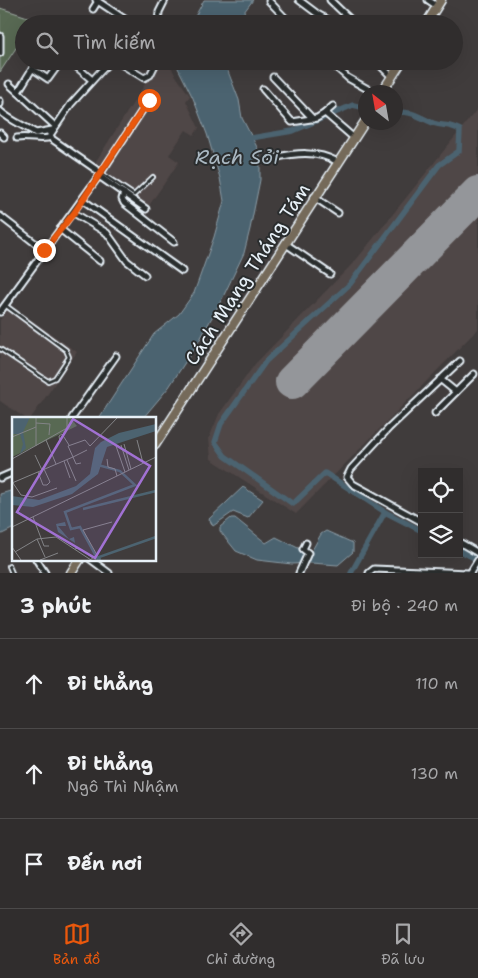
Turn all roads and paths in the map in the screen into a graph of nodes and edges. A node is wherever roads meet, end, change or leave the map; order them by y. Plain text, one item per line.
1 (165, 0) edge
2 (299, 0) edge
3 (330, 0) edge
4 (428, 0) edge
5 (97, 1) edge
6 (269, 2) dead end
7 (439, 3) edge
8 (93, 9) dead end
9 (118, 15) edge
10 (159, 15) edge
11 (282, 15) edge
12 (319, 15) edge
13 (346, 15) edge
14 (432, 15) edge
15 (0, 36) edge
16 (0, 53) edge
17 (32, 70) edge
18 (34, 70) edge
19 (54, 70) edge
20 (80, 70) edge
21 (101, 70) edge
22 (131, 70) edge
23 (153, 70) edge
24 (339, 70) edge
25 (385, 70) edge
26 (395, 70) edge
27 (273, 77) dead end
28 (392, 77) junction
29 (92, 80) junction
30 (9, 84) dead end
31 (360, 85) edge
32 (387, 85) edge
33 (262, 89) dead end
34 (18, 92) junction
35 (149, 100) dead end
36 (334, 106) dead end
37 (0, 111) edge
38 (327, 116) junction
39 (313, 119) junction
40 (54, 128) junction
41 (359, 130) edge
42 (50, 137) junction
43 (17, 138) dead end
44 (354, 138) junction
45 (273, 158) dead end
46 (338, 162) junction
47 (100, 174) junction
48 (153, 177) dead end
49 (124, 193) junction
50 (314, 197) junction
51 (83, 200) junction
52 (146, 209) dead end
53 (74, 213) junction
54 (338, 213) dead end
55 (0, 216) edge
56 (60, 229) junction
57 (174, 242) dead end
58 (286, 244) junction
59 (44, 250) junction
60 (100, 261) dead end
61 (182, 271) dead end
62 (330, 274) dead end
63 (145, 275) dead end
64 (5, 305) junction
65 (0, 312) edge
66 (0, 349) edge
67 (116, 356) dead end
68 (460, 360) dead end
69 (474, 374) dead end
70 (440, 379) junction
71 (456, 392) junction
72 (434, 412) dead end
73 (73, 417) edge
74 (156, 443) edge
75 (12, 473) edge
76 (0, 478) edge
77 (418, 520) edge
78 (306, 543) dead end
79 (463, 544) edge
80 (478, 553) edge
81 (37, 560) edge
82 (80, 560) edge
83 (91, 560) edge
84 (477, 561) edge
85 (9, 566) dead end
86 (369, 572) edge
87 (12, 573) edge
88 (45, 573) edge
89 (71, 573) edge
90 (109, 573) edge
91 (299, 573) edge
92 (469, 573) edge

1 - 10 street
2 - 12 street
3 - 13 street
4 - 7 street
5 - 8 street
5 - 9 street
6 - 11 street
7 - 14 main road
15 - 16 street
17 - 34 street
18 - 19 street
20 - 29 street
21 - 29 street
22 - 23 street
24 - 31 street
25 - 28 street
26 - 28 main road
27 - 39 street
28 - 32 main road
29 - 40 street
30 - 34 street
33 - 39 street
34 - 40 street
35 - 47 street
36 - 38 street
37 - 40 street
38 - 39 street
38 - 44 street
40 - 42 street
41 - 44 main road, Cách Mạng Tháng Tám
42 - 43 street
42 - 47 street
44 - 46 main road, Cách Mạng Tháng Tám
45 - 46 street
46 - 50 main road, Cách Mạng Tháng Tám
47 - 48 lane
47 - 49 street
47 - 51 street
49 - 52 street
49 - 57 street
50 - 54 street
50 - 58 main road, Cách Mạng Tháng Tám
51 - 53 street
51 - 61 street
53 - 56 street
53 - 63 street
55 - 59 street
56 - 59 street
56 - 60 street
58 - 62 street
58 - 74 main road, Cách Mạng Tháng Tám
59 - 64 street
64 - 65 street
64 - 66 lane
67 - 73 street
68 - 70 street
69 - 71 street
70 - 71 street
70 - 77 street
71 - 72 street
75 - 76 street
78 - 91 street
79 - 80 street
81 - 88 street
82 - 89 main road
83 - 90 street
84 - 92 street
85 - 87 lane
86 - 92 street

